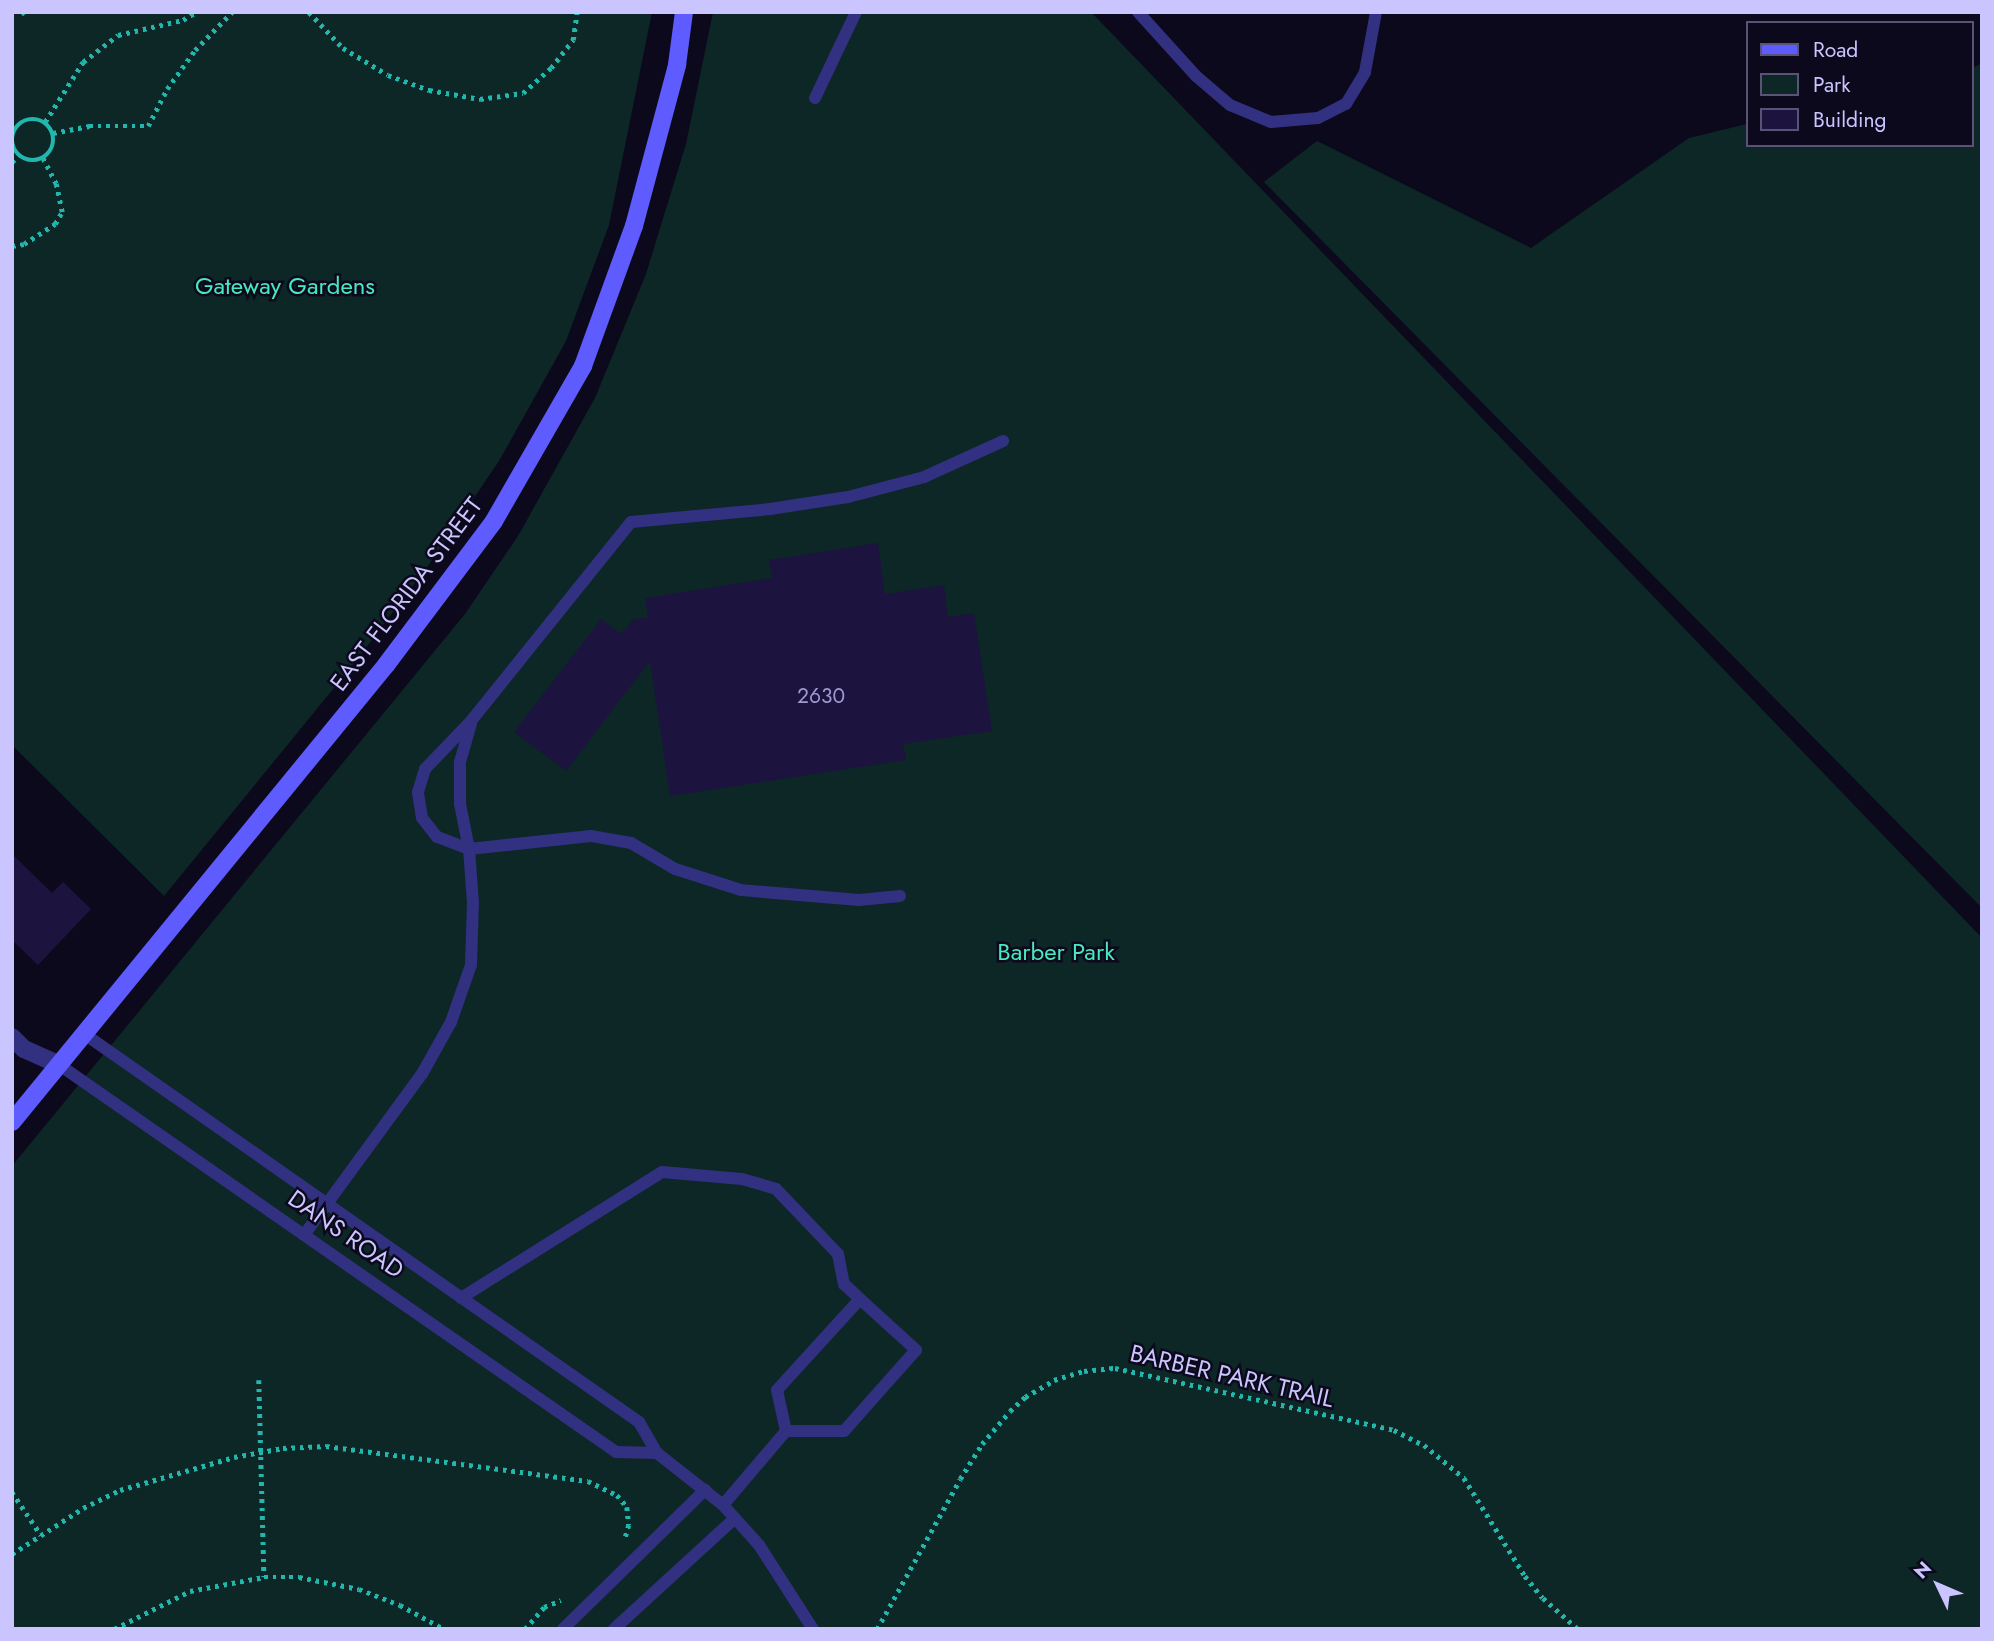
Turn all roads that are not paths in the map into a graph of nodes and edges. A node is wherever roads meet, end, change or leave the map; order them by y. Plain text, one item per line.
1 (684, 12) edge
2 (856, 12) edge
3 (1138, 12) edge
4 (1376, 12) edge
5 (816, 98) dead end
6 (1003, 442) dead end
7 (471, 721) junction
8 (469, 849) junction
9 (900, 896) dead end
10 (83, 1033) junction
11 (12, 1037) edge
12 (58, 1064) junction
13 (12, 1122) edge
14 (328, 1204) junction
15 (304, 1235) junction
16 (461, 1298) junction
17 (860, 1299) junction
18 (786, 1432) junction
19 (657, 1453) junction
20 (705, 1490) junction
21 (723, 1505) junction
22 (734, 1518) junction
23 (563, 1629) edge
24 (614, 1629) edge
25 (813, 1629) edge

1 - 10 main road, EAST FLORIDA STREET
2 - 5 lane
3 - 4 lane
6 - 7 lane
7 - 8 lane
7 - 8 lane
8 - 9 lane
8 - 14 lane
10 - 12 main road, EAST FLORIDA STREET
10 - 14 lane, DANS ROAD
11 - 12 street, DANS ROAD
12 - 13 main road, EAST FLORIDA STREET
12 - 15 lane, DANS ROAD
14 - 15 lane
14 - 16 lane, DANS ROAD
15 - 19 lane, DANS ROAD
16 - 17 lane
16 - 19 lane, DANS ROAD
17 - 18 lane
17 - 18 lane
18 - 21 lane
19 - 20 lane, DANS ROAD
20 - 21 lane, DANS ROAD
20 - 23 lane
21 - 22 lane, DANS ROAD
22 - 24 lane
22 - 25 lane, DANS ROAD

